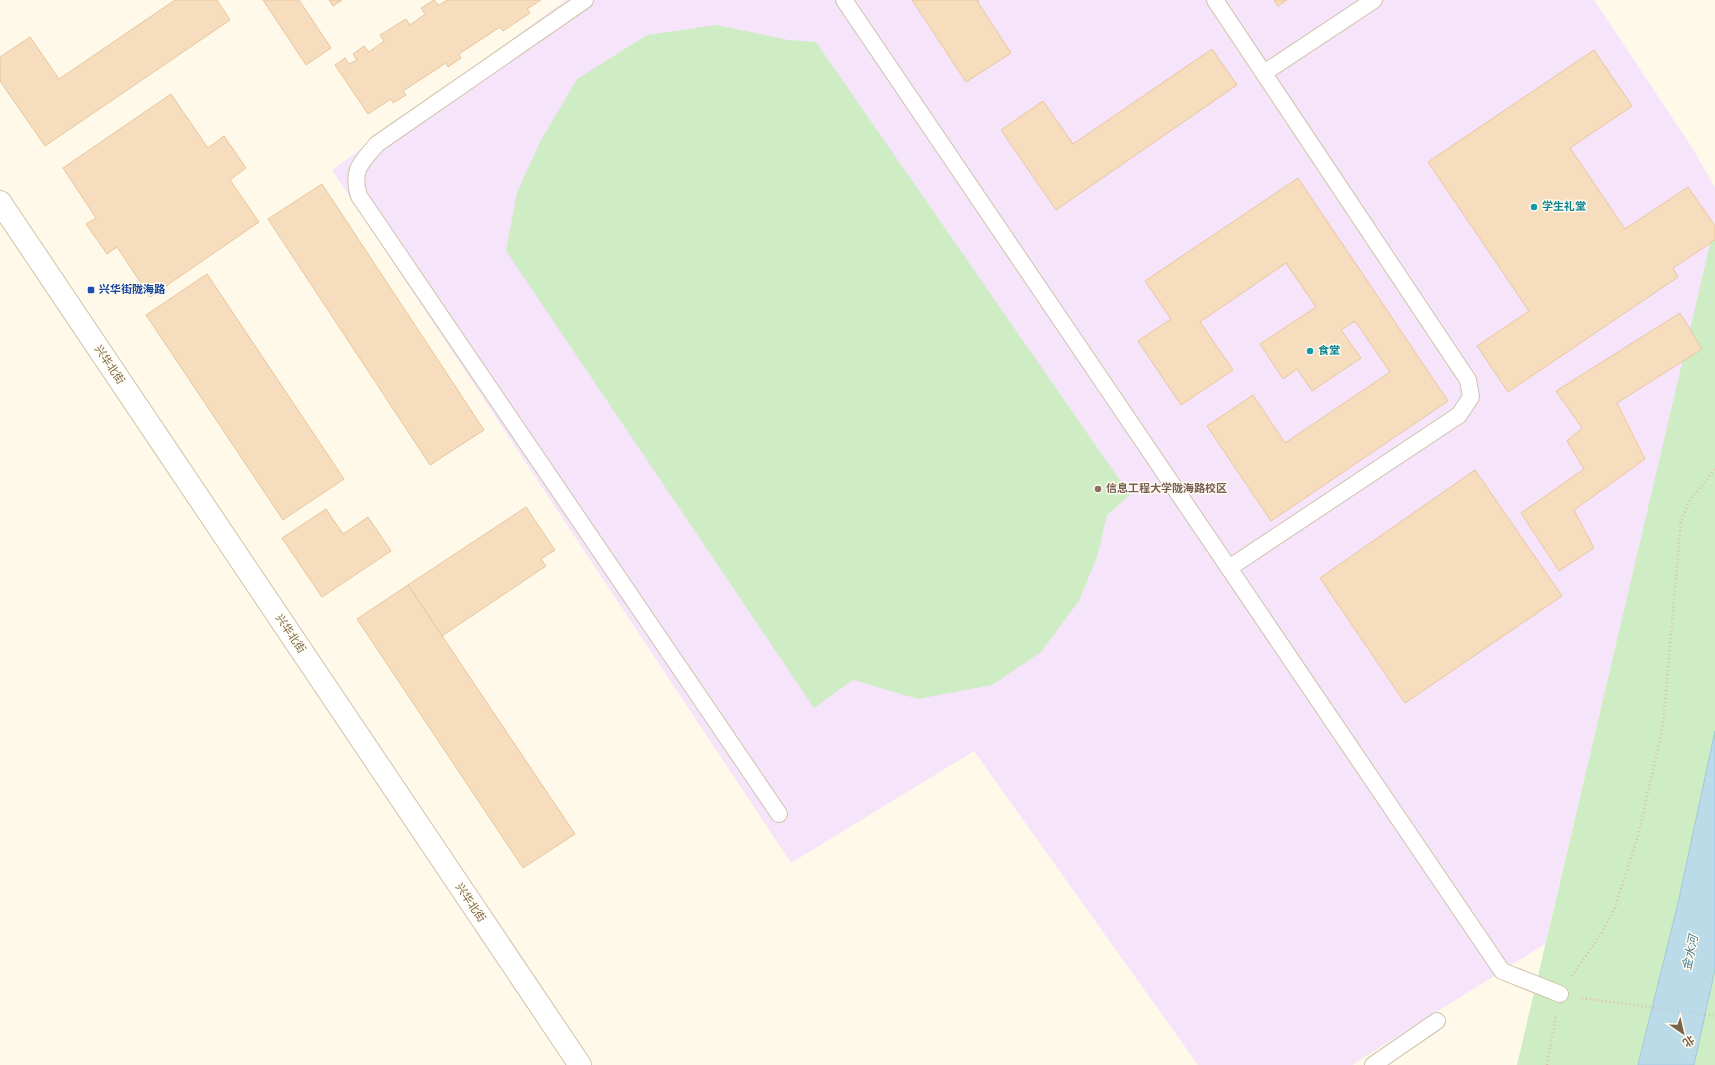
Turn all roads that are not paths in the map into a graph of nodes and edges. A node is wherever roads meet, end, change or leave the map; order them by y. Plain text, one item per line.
1 (585, 0) edge
2 (844, 0) edge
3 (1215, 0) edge
4 (1374, 0) edge
5 (1264, 73) junction
6 (0, 202) edge
7 (1229, 568) junction
8 (779, 814) dead end
9 (1560, 994) road end
10 (1436, 1021) dead end
11 (580, 1065) edge
12 (1373, 1065) edge

1 - 8 lane
2 - 7 lane
3 - 5 lane
4 - 5 lane
5 - 7 lane
6 - 11 street, 兴华北街
7 - 9 lane
10 - 12 lane

